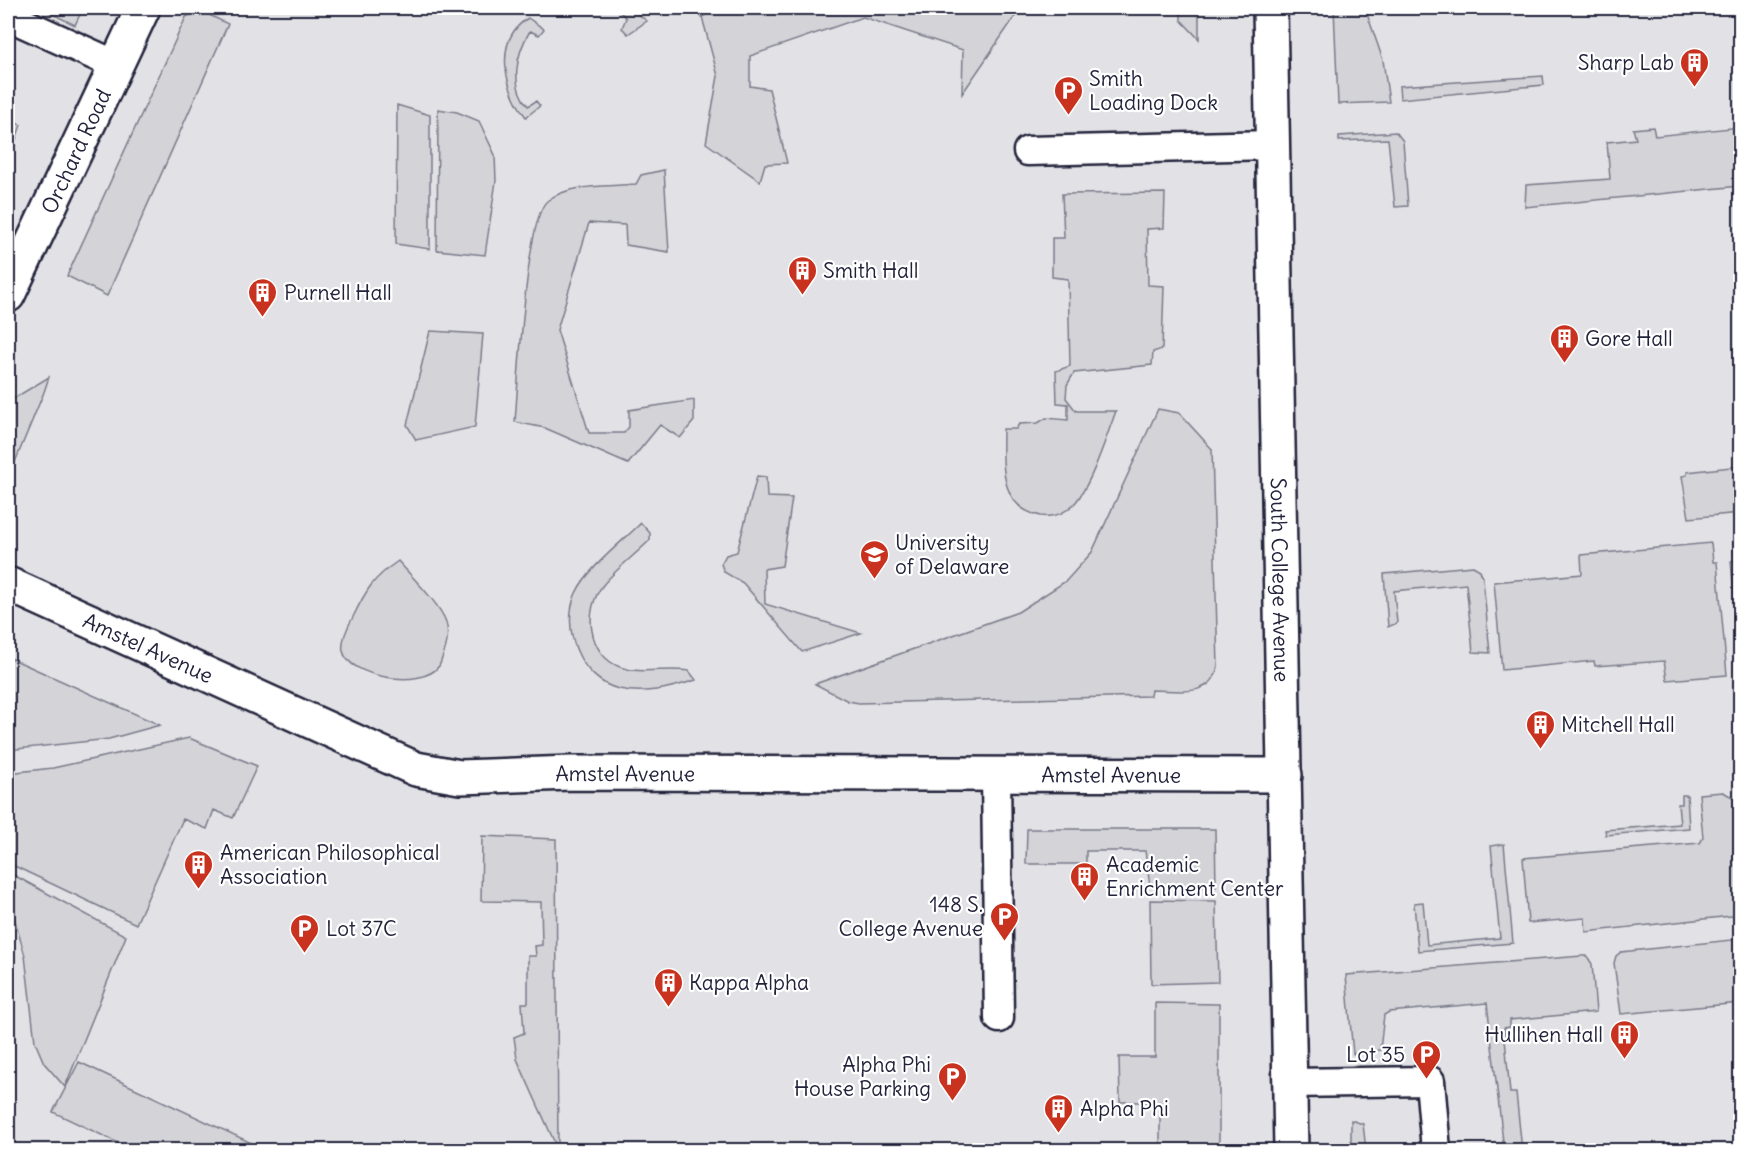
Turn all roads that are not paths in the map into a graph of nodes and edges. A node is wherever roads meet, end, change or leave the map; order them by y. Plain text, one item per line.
1 (11, 8) edge
2 (143, 8) edge
3 (1270, 8) edge
4 (8, 16) edge
5 (116, 65) junction
6 (1272, 145) junction
7 (1028, 151) dead end
8 (8, 295) edge
9 (8, 584) edge
10 (996, 774) junction
11 (1285, 775) junction
12 (999, 1018) dead end
13 (1290, 1083) junction
14 (1291, 1150) edge
15 (1436, 1150) edge

1 - 4 lane
2 - 5 street, Orchard Road
3 - 6 street, South College Avenue
4 - 5 lane
5 - 8 street, Orchard Road
6 - 7 lane
6 - 11 street, South College Avenue
9 - 10 street, Amstel Avenue
10 - 11 street, Amstel Avenue
10 - 12 lane
11 - 13 street, South College Avenue
13 - 14 street, South College Avenue
13 - 15 lane

